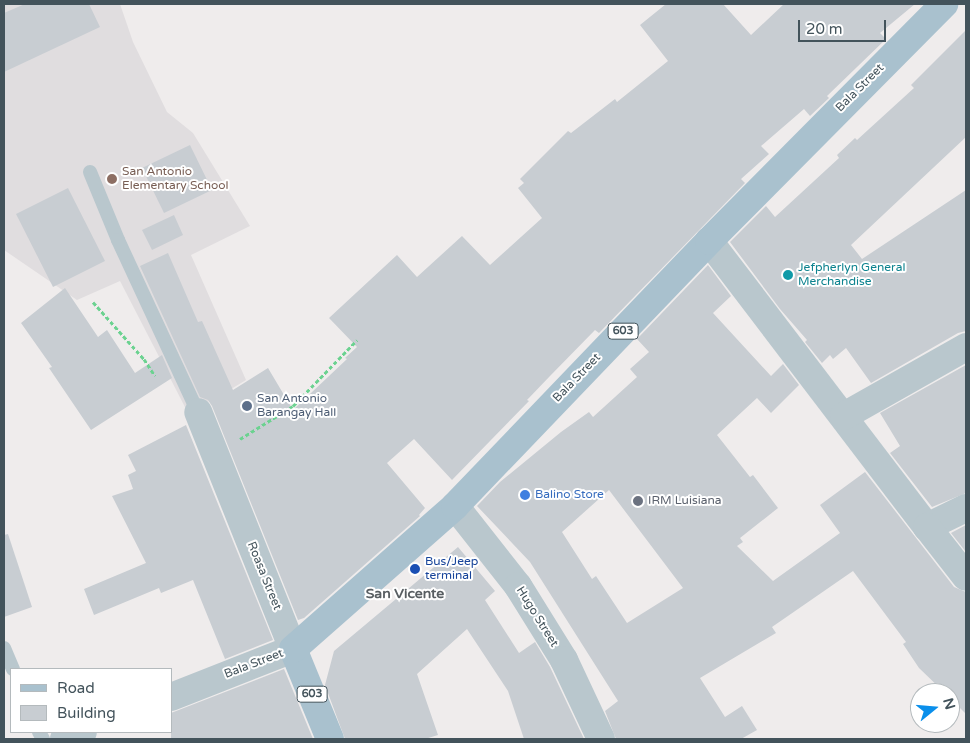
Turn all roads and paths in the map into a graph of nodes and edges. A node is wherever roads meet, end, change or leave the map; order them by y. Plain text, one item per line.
1 (942, 5) edge
2 (90, 172) dead end
3 (709, 241) junction
4 (93, 302) dead end
5 (357, 340) dead end
6 (966, 347) edge
7 (160, 383) dead end
8 (198, 412) joint
9 (844, 416) junction
10 (216, 453) junction
11 (455, 506) junction
12 (966, 508) edge
13 (927, 528) junction
14 (966, 577) edge
15 (4, 648) edge
16 (293, 649) junction
17 (13, 668) edge
18 (172, 697) edge
19 (80, 733) edge
20 (64, 739) edge
21 (330, 739) edge
22 (601, 739) edge

1 - 3 main road, Bala Street / 603
2 - 8 lane
3 - 9 street
3 - 11 main road, Bala Street / 603
4 - 7 path
5 - 10 path
6 - 9 street
8 - 10 street, Roasa Street
9 - 13 street
10 - 16 street, Roasa Street
11 - 16 main road, Bala Street / 603
11 - 22 street, Hugo Street
12 - 13 street
13 - 14 street
15 - 17 lane
16 - 18 street, Bala Street
16 - 21 main road, Roasa Street / 603
19 - 20 street

